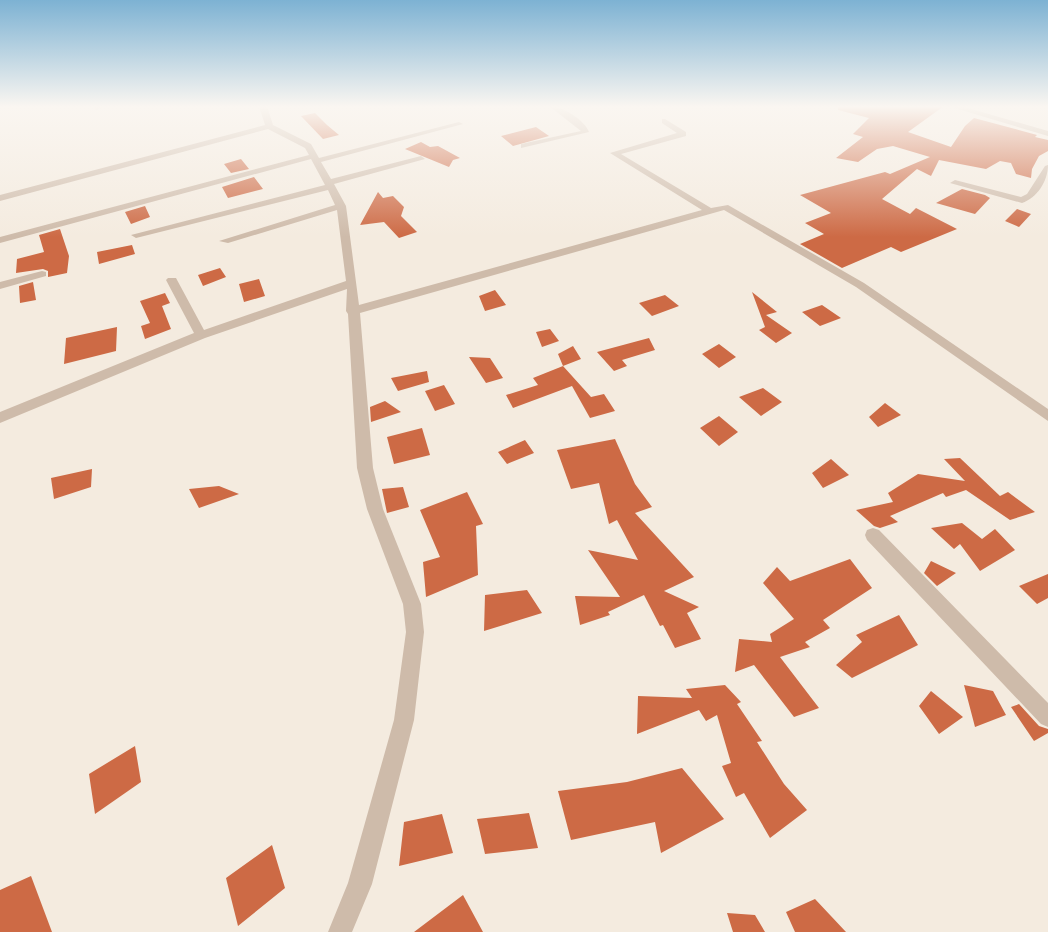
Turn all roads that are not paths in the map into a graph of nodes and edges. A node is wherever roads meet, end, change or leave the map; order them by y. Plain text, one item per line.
1 (181, 149) edge
2 (310, 149) edge
3 (351, 149) edge
4 (627, 149) edge
5 (315, 158) junction
6 (421, 159) dead end
7 (1048, 168) edge
8 (956, 183) dead end
9 (329, 185) junction
10 (0, 198) edge
11 (341, 206) junction
12 (710, 211) junction
13 (136, 235) dead end
14 (0, 240) edge
15 (224, 241) dead end
16 (42, 274) dead end
17 (172, 280) dead end
18 (352, 283) junction
19 (0, 286) edge
20 (352, 310) junction
21 (201, 335) junction
22 (1048, 416) edge
23 (0, 418) edge
24 (873, 535) dead end
25 (1048, 717) edge
26 (340, 932) edge

1 - 10 street
2 - 5 street
3 - 5 street
4 - 12 street
5 - 9 street
5 - 14 street
6 - 9 street
7 - 8 street
9 - 11 street
9 - 13 street
11 - 15 street
11 - 18 street
12 - 20 street
12 - 22 street
16 - 19 street
17 - 21 street
18 - 20 street
18 - 21 street
20 - 26 street
21 - 23 street
24 - 25 street

